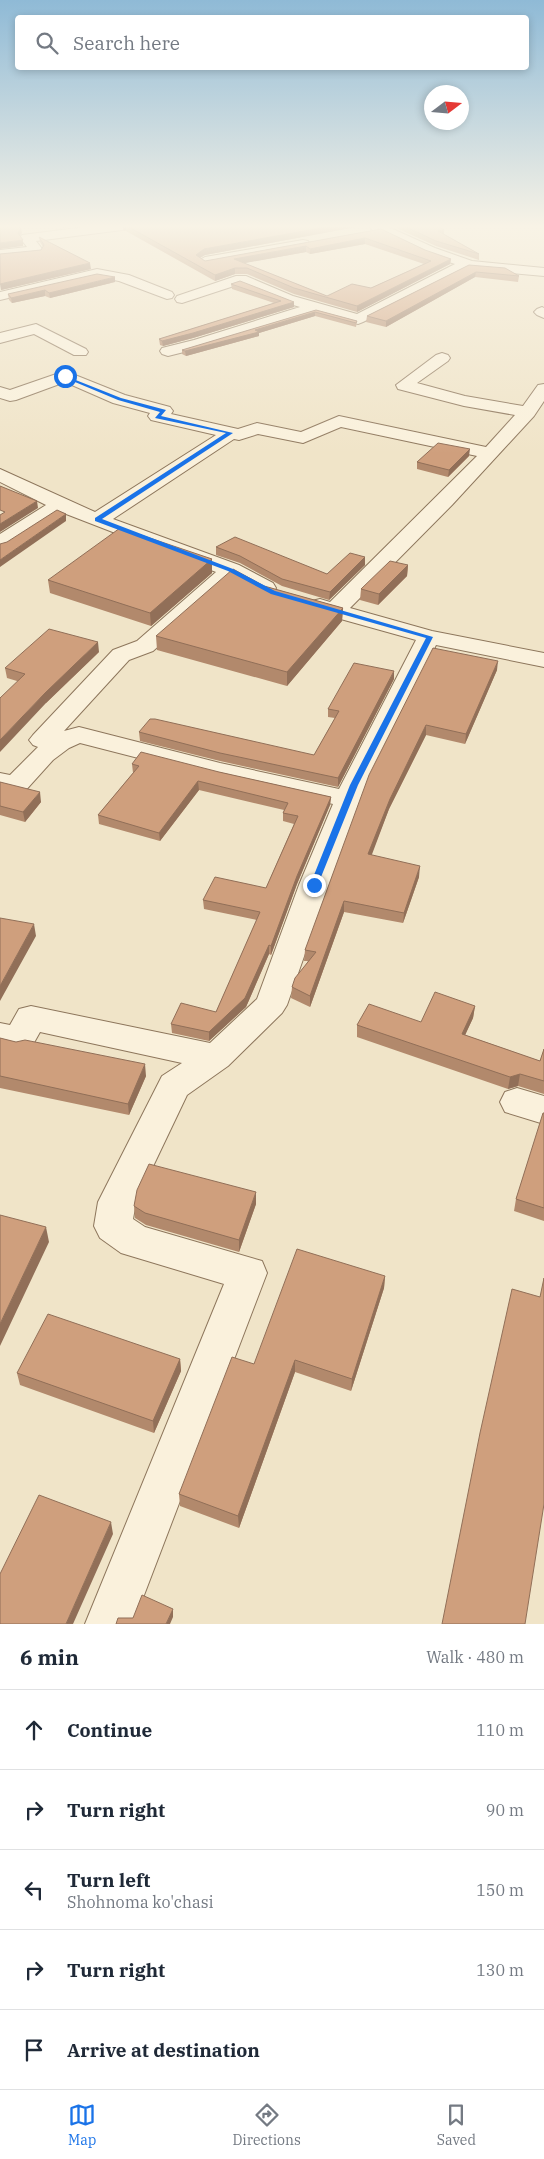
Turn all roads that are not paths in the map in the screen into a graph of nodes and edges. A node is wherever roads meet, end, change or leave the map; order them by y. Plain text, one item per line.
1 (295, 302) edge
2 (392, 302) edge
3 (315, 307) junction
4 (0, 338) edge
5 (168, 351) edge
6 (80, 352) dead end
7 (442, 358) dead end
8 (544, 389) edge
9 (0, 392) edge
10 (534, 410) edge
11 (231, 433) junction
12 (490, 453) junction
13 (0, 475) edge
14 (59, 504) junction
15 (97, 520) junction
16 (0, 543) edge
17 (231, 570) junction
18 (335, 610) junction
19 (430, 637) junction
20 (544, 660) edge
21 (55, 745) junction
22 (0, 781) edge
23 (348, 798) junction
24 (0, 1036) edge
25 (216, 1057) junction
26 (109, 1624) edge

1 - 3 street
2 - 3 street
3 - 5 street
4 - 6 street
7 - 10 street
8 - 10 street
9 - 11 street
10 - 12 street
11 - 12 street
11 - 15 street
12 - 18 street
13 - 14 street
14 - 15 street
14 - 16 street
15 - 17 street
17 - 18 street
17 - 21 street
18 - 19 street
19 - 20 street
19 - 23 street
21 - 22 street
21 - 23 street
23 - 25 street
24 - 25 street
25 - 26 street

